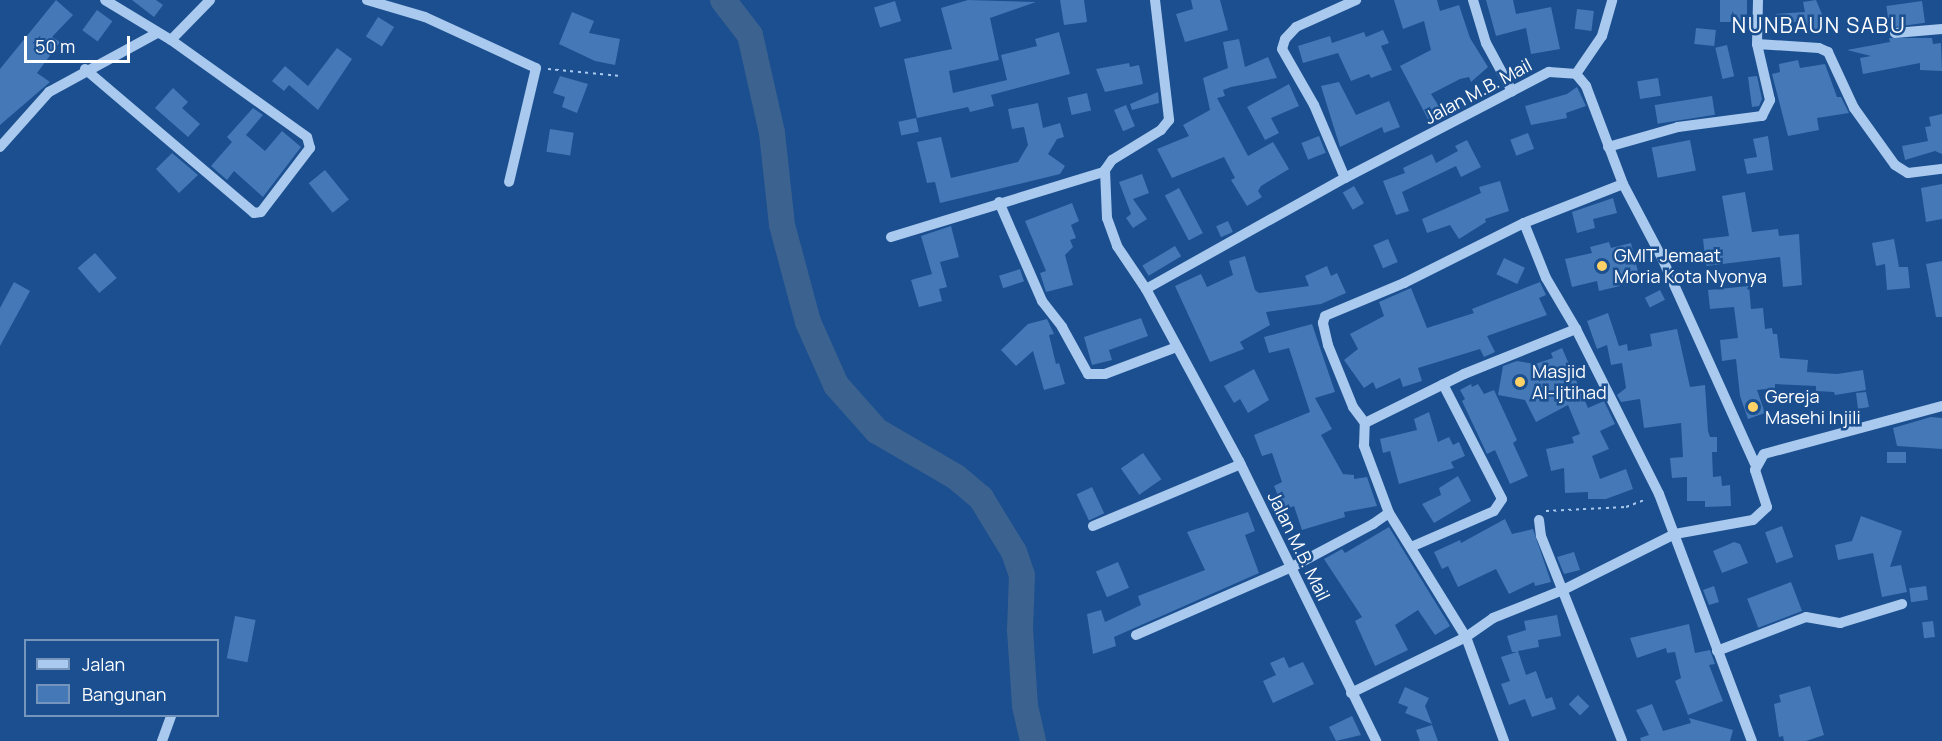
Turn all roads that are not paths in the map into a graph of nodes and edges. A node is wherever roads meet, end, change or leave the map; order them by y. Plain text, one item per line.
1 (105, 0) edge
2 (210, 0) edge
3 (367, 0) edge
4 (1155, 0) edge
5 (1356, 0) edge
6 (1473, 0) edge
7 (1612, 0) edge
8 (1758, 0) edge
9 (1942, 29) edge
10 (157, 33) junction
11 (1895, 33) dead end
12 (171, 40) junction
13 (1757, 44) junction
14 (86, 69) junction
15 (1576, 74) junction
16 (1512, 91) junction
17 (0, 147) edge
18 (1608, 147) junction
19 (1942, 169) edge
20 (1104, 172) junction
21 (1346, 178) junction
22 (509, 182) dead end
23 (1623, 184) junction
24 (999, 202) junction
25 (1524, 223) junction
26 (891, 237) dead end
27 (1146, 289) junction
28 (1576, 329) junction
29 (1177, 347) junction
30 (1443, 384) junction
31 (1942, 406) edge
32 (1365, 423) junction
33 (1241, 464) junction
34 (1755, 464) junction
35 (1389, 513) junction
36 (1539, 520) road end
37 (1093, 526) dead end
38 (1675, 534) junction
39 (1411, 547) junction
40 (1292, 567) junction
41 (1563, 590) junction
42 (1902, 604) dead end
43 (1136, 635) dead end
44 (1466, 637) junction
45 (1717, 651) junction
46 (1351, 693) junction
47 (171, 717) edge
48 (162, 741) edge
49 (1376, 741) edge
50 (1503, 741) edge
51 (1622, 741) edge
52 (1752, 741) edge

1 - 10 street
2 - 12 street
3 - 22 street
4 - 20 street
5 - 21 street
6 - 16 street
7 - 15 street
8 - 13 street
9 - 11 street
10 - 12 street
10 - 14 street
12 - 14 street
13 - 18 street
13 - 19 street
14 - 17 street
15 - 16 street, Jalan M.B. Mail
15 - 18 street
16 - 21 street, Jalan M.B. Mail
18 - 23 street
20 - 24 street
20 - 27 street
21 - 27 street, Jalan M.B. Mail
23 - 25 street
23 - 34 street
24 - 26 street
24 - 29 street
25 - 28 street
25 - 32 street
27 - 29 street, Jalan M.B. Mail
28 - 30 street
28 - 38 street
29 - 33 street, Jalan M.B. Mail
30 - 32 street
30 - 39 street
31 - 34 street
32 - 35 street
33 - 37 street
33 - 40 street, Jalan M.B. Mail
34 - 38 street
35 - 39 street
35 - 40 street
36 - 41 street
38 - 41 street
38 - 45 street
39 - 44 street
40 - 43 street
40 - 46 street, Jalan M.B. Mail
41 - 44 street
41 - 51 street
42 - 45 street
44 - 46 street
44 - 50 street
45 - 52 street
46 - 49 street, Jalan M.B. Mail
47 - 48 street

